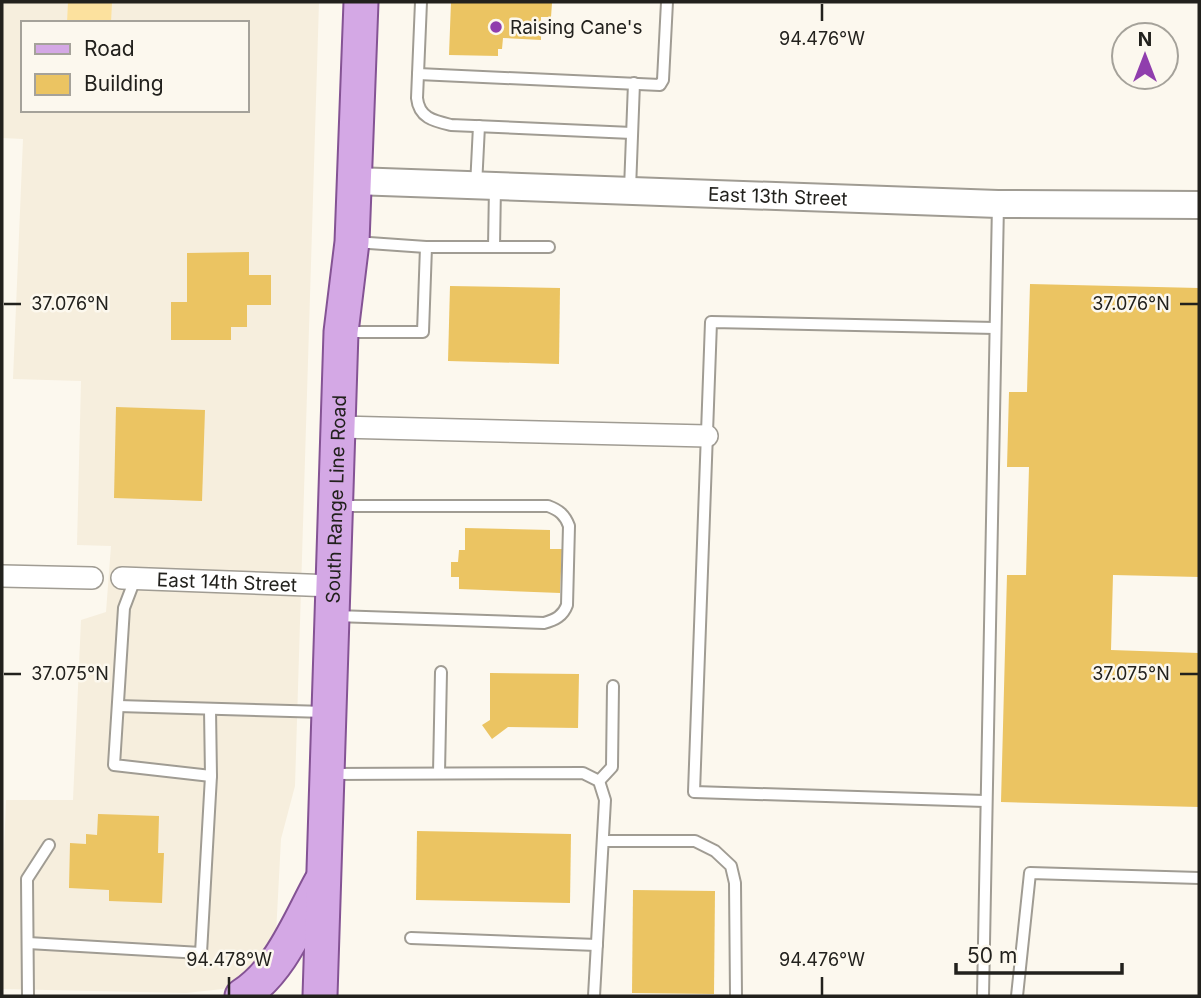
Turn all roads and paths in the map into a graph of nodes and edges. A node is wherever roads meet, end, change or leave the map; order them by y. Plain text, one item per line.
1 (361, 2) edge
2 (421, 2) edge
3 (667, 2) edge
4 (418, 74) junction
5 (634, 83) junction
6 (479, 126) junction
7 (632, 133) junction
8 (354, 181) junction
9 (486, 186) junction
10 (630, 191) junction
11 (998, 204) junction
12 (1199, 205) edge
13 (352, 242) junction
14 (426, 247) junction
15 (494, 247) junction
16 (549, 247) dead end
17 (995, 328) junction
18 (341, 332) junction
19 (338, 427) junction
20 (707, 436) junction
21 (335, 506) junction
22 (2, 576) edge
23 (92, 578) dead end
24 (128, 579) joint
25 (332, 601) junction
26 (441, 672) dead end
27 (613, 686) dead end
28 (118, 706) junction
29 (210, 709) junction
30 (329, 712) junction
31 (439, 773) junction
32 (327, 774) junction
33 (211, 776) junction
34 (599, 781) junction
35 (985, 801) junction
36 (603, 841) junction
37 (49, 845) dead end
38 (323, 877) junction
39 (1199, 878) edge
40 (411, 938) dead end
41 (28, 943) junction
42 (597, 945) junction
43 (28, 996) edge
44 (242, 996) edge
45 (320, 996) edge
46 (594, 996) edge
47 (736, 996) edge
48 (983, 996) edge
49 (1017, 996) edge

1 - 8 main road, South Range Line Road
2 - 4 lane
3 - 5 lane
4 - 5 lane
4 - 6 lane
5 - 7 lane
6 - 7 lane
6 - 9 lane
7 - 10 lane
8 - 9 street, East 13th Street
8 - 13 main road, South Range Line Road
9 - 10 street, East 13th Street
9 - 15 lane
10 - 11 street, East 13th Street
11 - 12 street, East 13th Street
11 - 17 lane
13 - 14 lane
13 - 18 main road, South Range Line Road
14 - 15 lane
14 - 18 lane
15 - 16 lane
17 - 20 lane
17 - 35 lane
18 - 19 main road, South Range Line Road
19 - 20 street
19 - 21 main road, South Range Line Road
20 - 35 lane
21 - 25 main road, South Range Line Road
21 - 25 lane
22 - 23 street
24 - 25 street, East 14th Street
24 - 28 lane
25 - 30 main road, South Range Line Road
26 - 31 lane
27 - 34 lane
28 - 29 lane
28 - 33 lane
29 - 30 lane
29 - 33 lane
30 - 32 main road, South Range Line Road
31 - 32 lane
31 - 34 lane
32 - 38 main road, South Range Line Road
33 - 41 lane
34 - 36 lane
35 - 48 lane
36 - 42 lane
36 - 47 lane
37 - 41 lane
38 - 44 main road
38 - 45 main road, South Range Line Road
39 - 49 lane
40 - 42 lane
41 - 43 lane
42 - 46 lane

